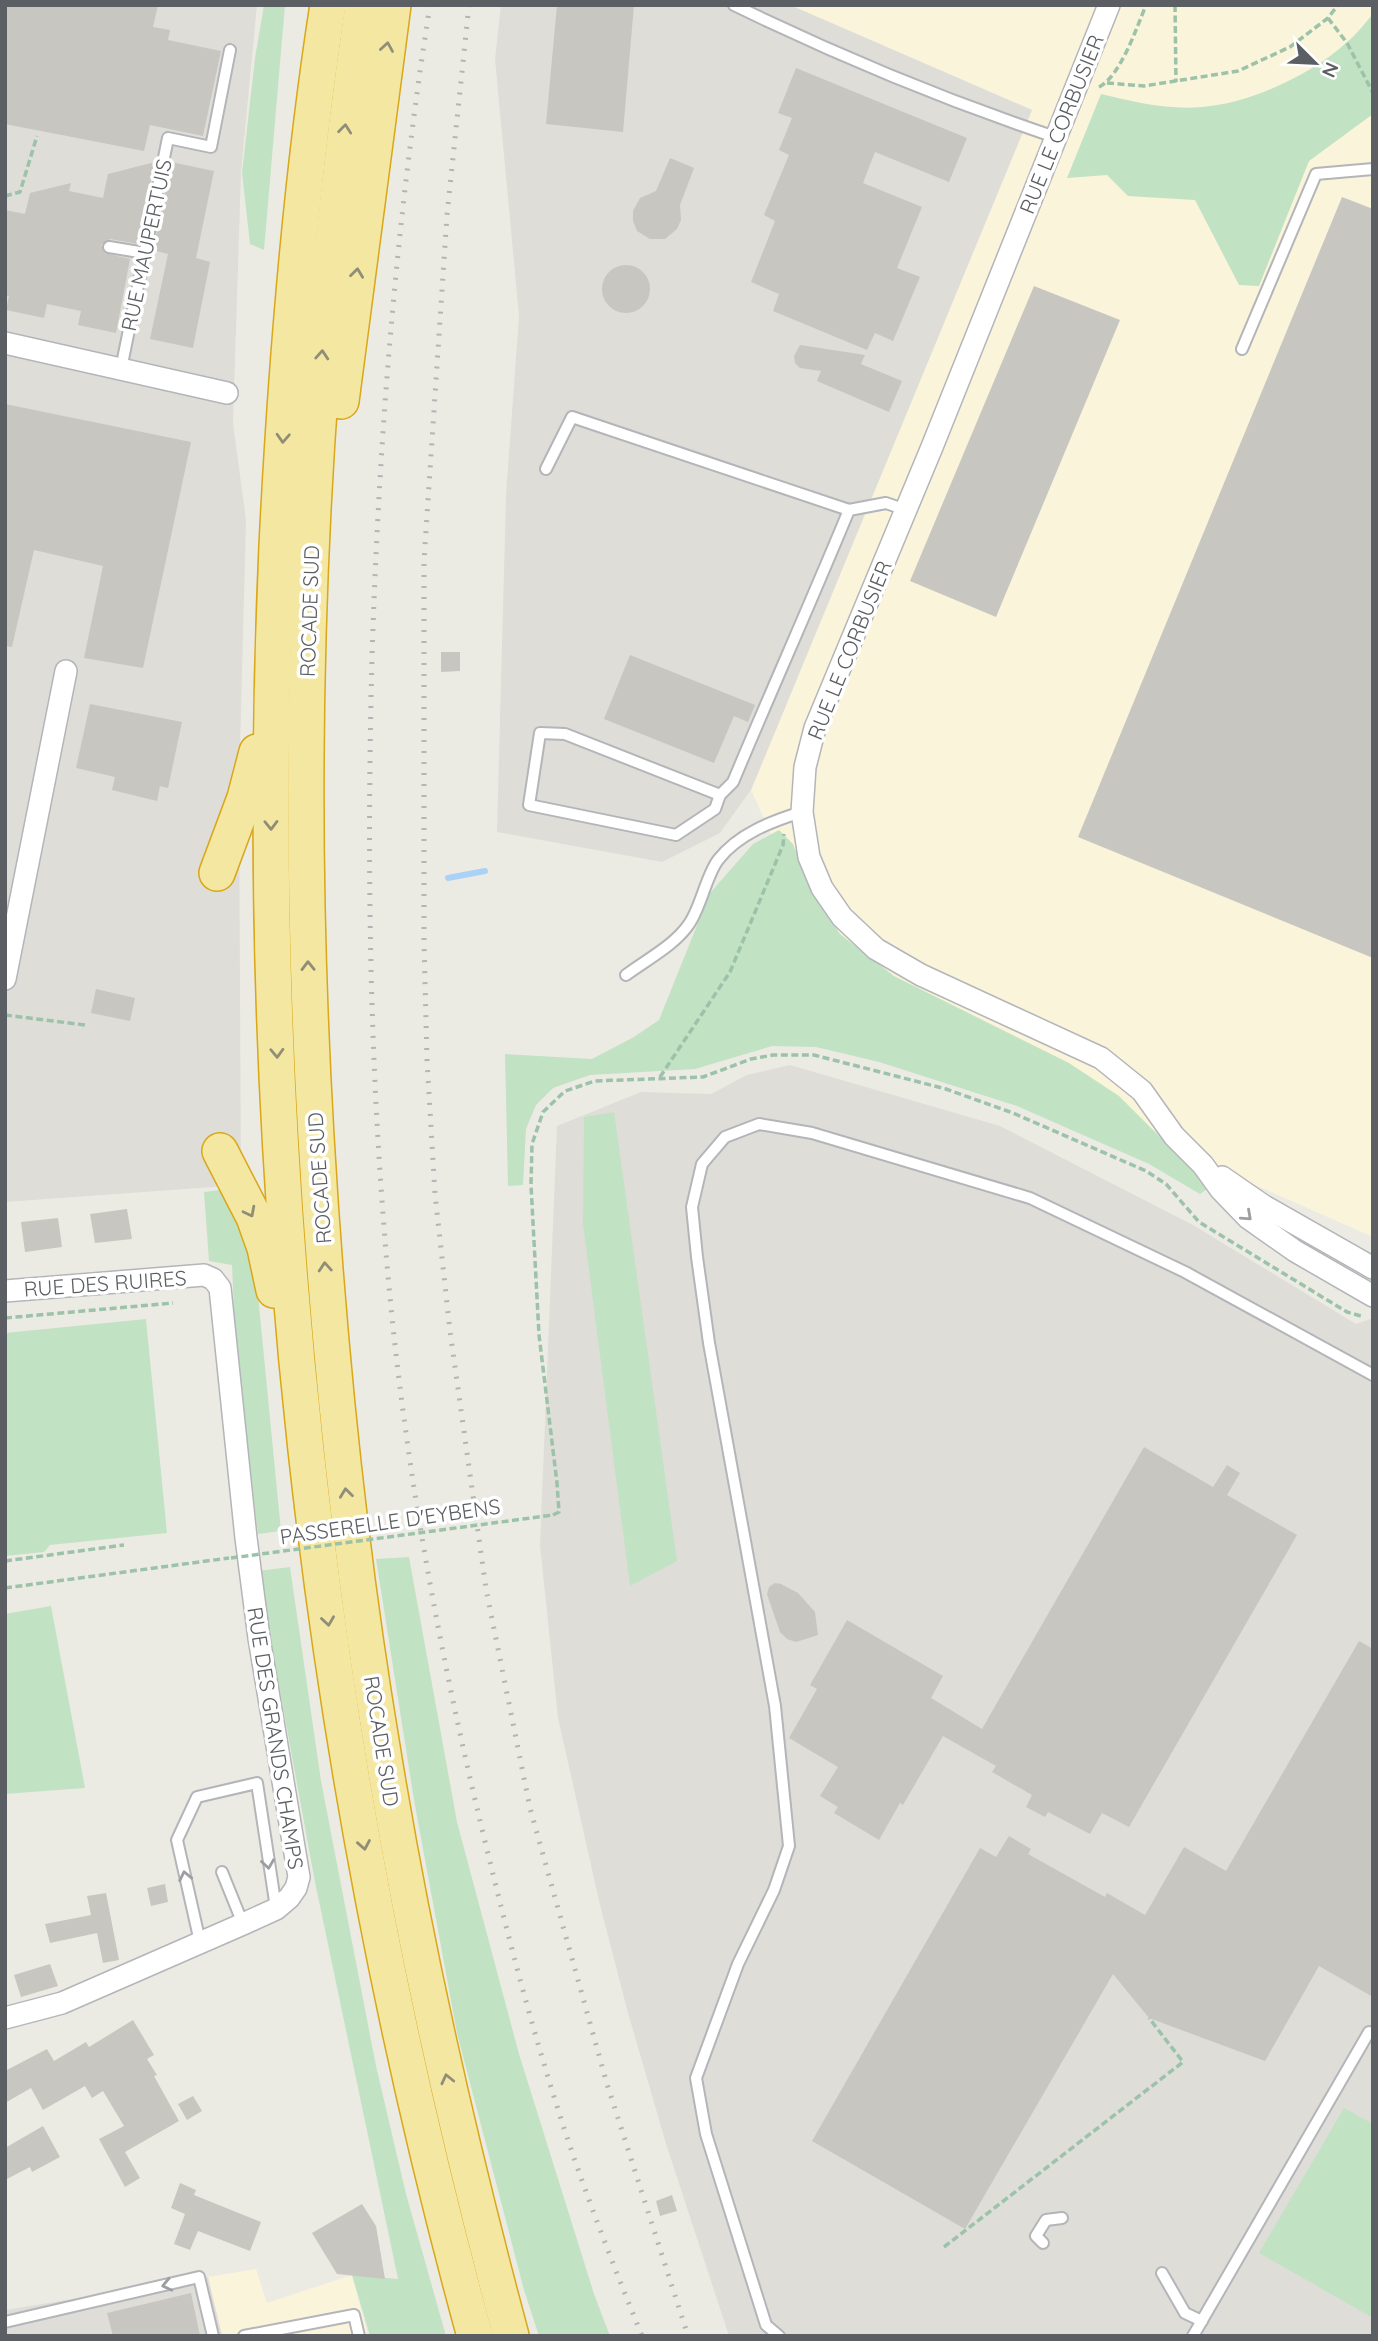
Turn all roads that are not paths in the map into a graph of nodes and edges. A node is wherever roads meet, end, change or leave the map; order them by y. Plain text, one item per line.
1 (307, 5) edge
2 (328, 5) edge
3 (363, 5) edge
4 (393, 5) edge
5 (734, 5) edge
6 (1109, 8) edge
7 (230, 50) dead end
8 (1055, 137) junction
9 (1373, 169) edge
10 (109, 247) dead end
11 (145, 253) junction
12 (290, 321) junction
13 (5, 343) edge
14 (1242, 349) dead end
15 (121, 369) junction
16 (228, 393) dead end
17 (546, 469) dead end
18 (849, 510) junction
19 (906, 510) junction
20 (66, 671) dead end
21 (271, 684) junction
22 (306, 692) junction
23 (720, 795) junction
24 (793, 815) junction
25 (217, 873) dead end
26 (626, 975) dead end
27 (5, 979) edge
28 (220, 1150) dead end
29 (1203, 1165) junction
30 (1373, 1268) edge
31 (204, 1275) joint
32 (5, 1290) edge
33 (1370, 1303) edge
34 (1373, 1375) edge
35 (323, 1583) junction
36 (222, 1872) dead end
37 (276, 1909) junction
38 (243, 1924) junction
39 (200, 1942) junction
40 (5, 2018) edge
41 (1369, 2032) dead end
42 (456, 2117) junction
43 (1062, 2218) dead end
44 (1044, 2243) dead end
45 (1162, 2273) dead end
46 (1185, 2313) junction
47 (1172, 2316) dead end
48 (1202, 2321) junction
49 (5, 2322) edge
50 (212, 2336) edge
51 (244, 2336) edge
52 (359, 2336) edge
53 (475, 2336) edge
54 (511, 2336) edge
55 (527, 2336) edge
56 (779, 2336) edge
57 (1193, 2336) edge

1 - 12 highway
2 - 12 highway, ROCADE SUD
22 -> 3 highway, ROCADE SUD
22 -> 4 highway
5 - 8 lane
6 - 8 street, RUE LE CORBUSIER
7 - 11 lane, RUE MAUPERTUIS
8 - 19 street, RUE LE CORBUSIER
9 - 14 lane
10 - 11 lane
11 - 15 lane, RUE MAUPERTUIS
12 -> 21 highway, ROCADE SUD
13 - 15 street
15 - 16 street
17 - 18 lane
18 - 19 lane
18 - 23 lane
19 - 24 street, RUE LE CORBUSIER
20 - 27 street
21 - 25 highway
21 -> 35 highway, ROCADE SUD
42 -> 22 highway, ROCADE SUD
23 - 23 lane
24 - 26 lane
24 - 29 street, RUE LE CORBUSIER
28 -> 35 highway
29 - 30 street
29 -> 33 street
31 - 32 street, RUE DES RUIRES
31 - 37 street, RUE DES GRANDS CHAMPS
34 - 56 lane
35 -> 53 highway, ROCADE SUD
36 - 38 lane
37 - 38 street, RUE DES GRANDS CHAMPS
39 -> 37 lane
38 - 39 street, RUE DES GRANDS CHAMPS
39 - 40 street, RUE DES GRANDS CHAMPS
41 - 48 lane
42 - 54 highway, ROCADE SUD
42 - 55 highway
43 - 44 lane
45 - 46 lane
46 - 47 lane
46 - 48 lane
48 - 57 lane
50 -> 49 lane
51 - 52 lane

